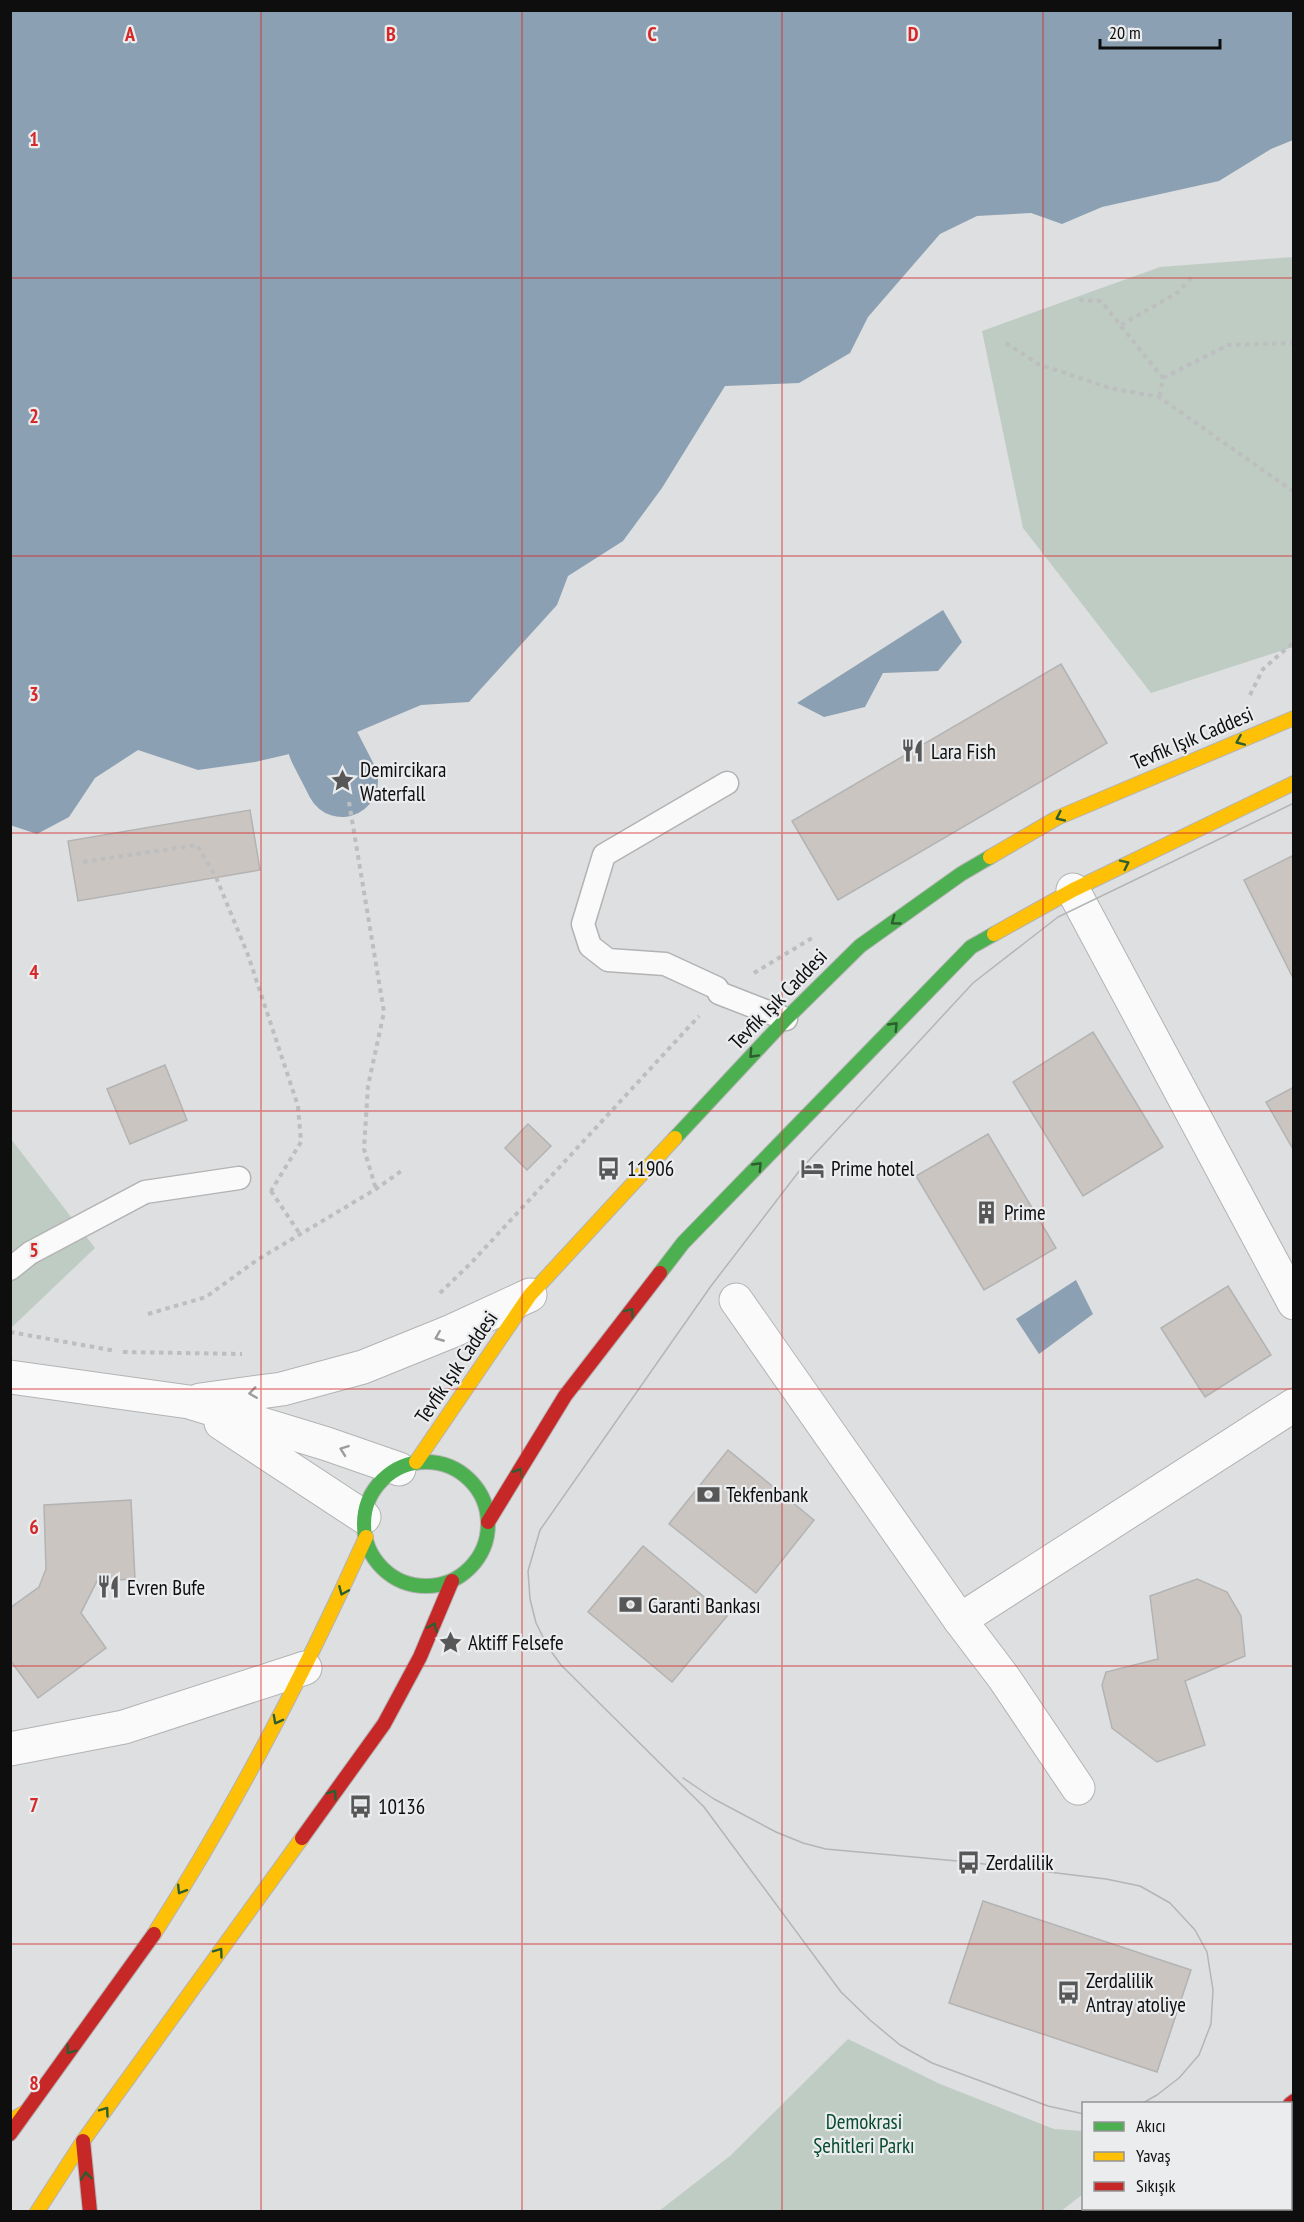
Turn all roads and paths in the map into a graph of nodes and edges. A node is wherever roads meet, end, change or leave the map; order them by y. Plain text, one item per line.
1 (1193, 276) dead end
2 (1078, 300) dead end
3 (1121, 325) junction
4 (1006, 343) dead end
5 (1293, 344) edge
6 (1163, 378) junction
7 (1159, 397) junction
8 (1293, 492) edge
9 (1293, 642) edge
10 (1250, 699) dead end
11 (1293, 718) edge
12 (727, 783) dead end
13 (1293, 783) edge
14 (349, 802) dead end
15 (83, 862) dead end
16 (1073, 890) junction
17 (817, 935) dead end
18 (720, 993) junction
19 (786, 1019) junction
20 (404, 1169) dead end
21 (239, 1178) joint
22 (376, 1189) junction
23 (271, 1191) junction
24 (300, 1233) junction
25 (10, 1269) edge
26 (439, 1294) dead end
27 (530, 1295) junction
28 (736, 1300) dead end
29 (1293, 1303) edge
30 (148, 1314) dead end
31 (10, 1332) edge
32 (248, 1354) dead end
33 (10, 1377) edge
34 (189, 1402) junction
35 (1293, 1405) edge
36 (407, 1466) junction
37 (488, 1522) junction
38 (365, 1527) junction
39 (452, 1581) junction
40 (960, 1620) junction
41 (305, 1668) junction
42 (10, 1749) edge
43 (1078, 1788) dead end
44 (25, 2112) junction
45 (10, 2121) edge
46 (10, 2134) edge
47 (83, 2141) junction
48 (37, 2211) edge
49 (90, 2211) edge

1 - 3 path
2 - 3 path
3 - 6 path
4 - 7 path
5 - 6 path
6 - 7 path
7 - 8 path
9 - 10 path
11 -> 19 street, Tevfik Işık Caddesi
12 - 18 lane
16 -> 13 street
14 - 22 path
15 - 23 path
16 - 29 street
37 -> 16 street
17 - 18 path
18 - 19 lane
18 - 26 path
19 -> 27 street, Tevfik Işık Caddesi
20 - 22 path
21 - 23 path
21 - 25 lane
22 - 24 path
23 - 24 path
24 - 30 path
27 -> 34 street
27 - 36 street, Tevfik Işık Caddesi
28 - 40 street
31 - 32 path
33 - 34 street
36 -> 34 street
34 - 38 street
35 - 40 street
36 - 37 street
36 - 38 street
37 - 39 street
38 - 39 street
38 -> 41 street
47 -> 39 street
40 - 43 street
41 - 42 street
41 -> 44 street
44 - 45 street
44 - 46 street
47 - 48 street
49 -> 47 street

